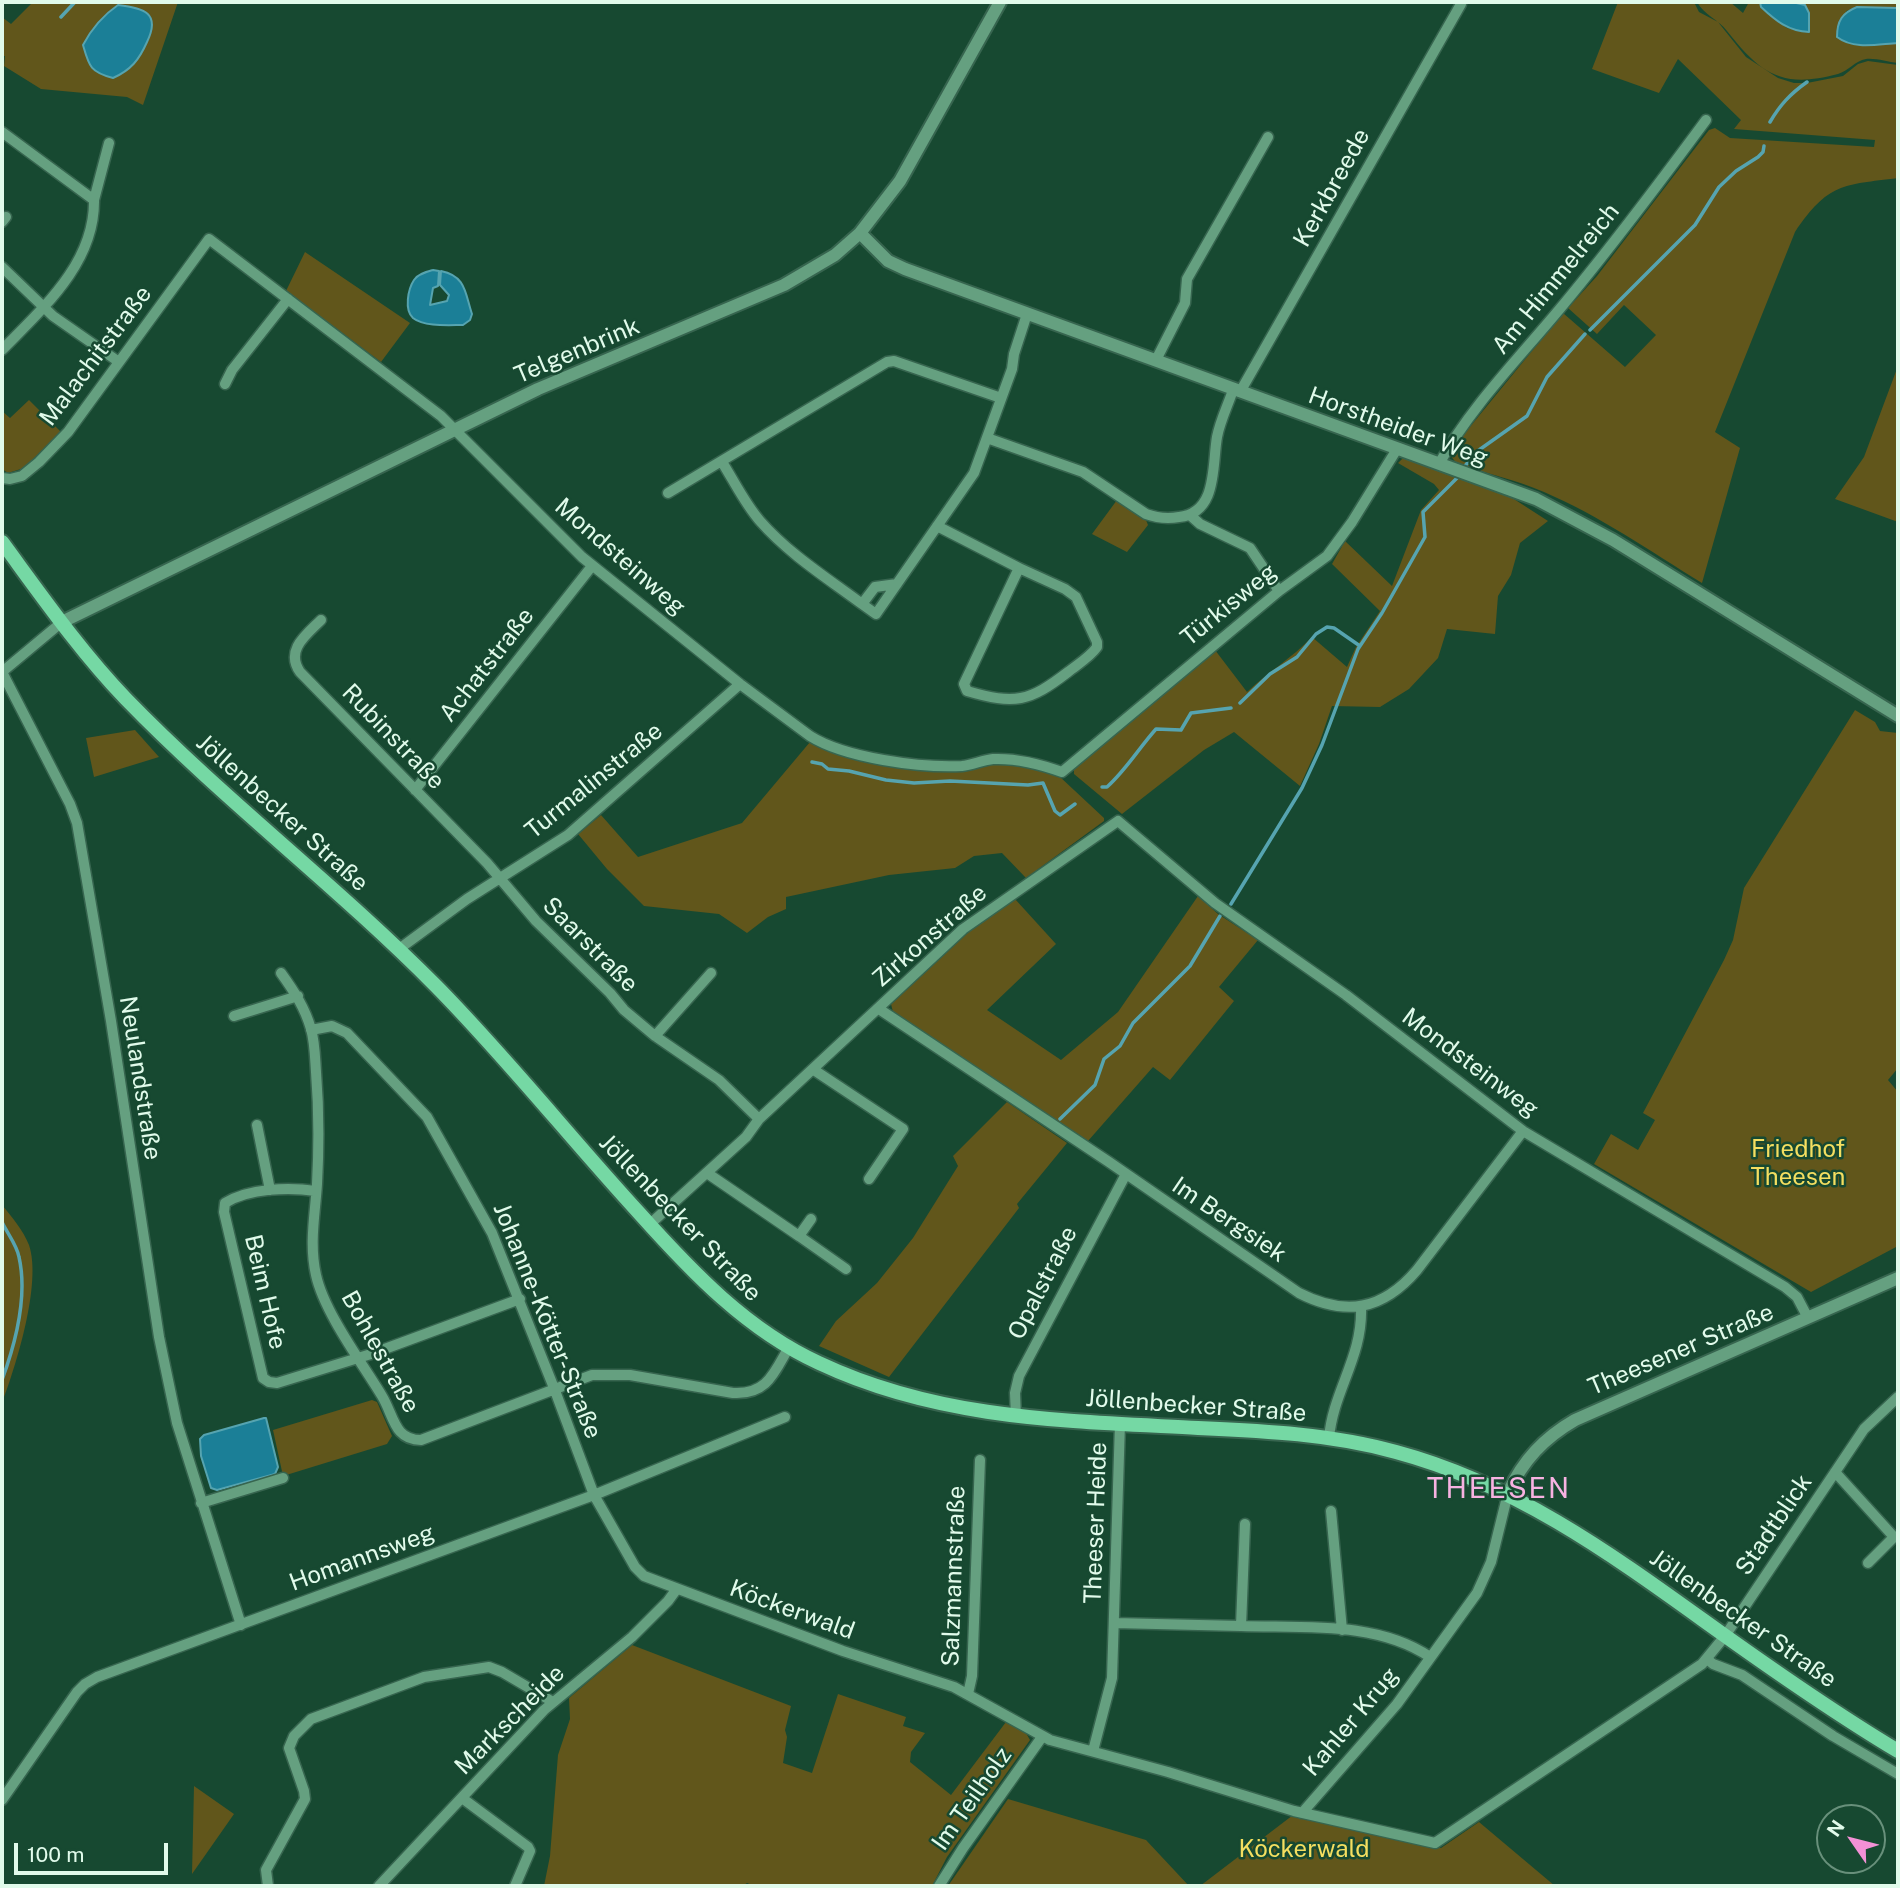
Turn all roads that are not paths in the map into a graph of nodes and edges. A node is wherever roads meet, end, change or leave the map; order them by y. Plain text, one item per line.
1 (1000, 2) edge
2 (1461, 4) dead end
3 (1706, 120) dead end
4 (2, 132) edge
5 (1268, 137) dead end
6 (109, 143) dead end
7 (94, 200) junction
8 (860, 233) junction
9 (209, 239) joint
10 (2, 267) edge
11 (288, 299) junction
12 (43, 308) junction
13 (1027, 314) junction
14 (2, 350) edge
15 (1156, 360) junction
16 (119, 362) junction
17 (225, 384) dead end
18 (1237, 391) junction
19 (1001, 398) junction
20 (454, 430) junction
21 (987, 438) junction
22 (1397, 449) junction
23 (722, 462) junction
24 (1439, 464) junction
25 (2, 478) edge
26 (668, 493) dead end
27 (1191, 516) junction
28 (937, 526) junction
29 (2, 542) edge
30 (592, 566) junction
31 (1019, 568) junction
32 (897, 584) junction
33 (1279, 591) junction
34 (862, 604) junction
35 (321, 620) dead end
36 (62, 622) junction
37 (2, 672) edge
38 (740, 684) junction
39 (1898, 716) edge
40 (1062, 772) joint
41 (415, 790) junction
42 (1118, 821) joint
43 (499, 878) junction
44 (399, 949) junction
45 (281, 973) dead end
46 (711, 973) dead end
47 (298, 996) junction
48 (879, 1009) junction
49 (234, 1016) dead end
50 (312, 1030) junction
51 (655, 1036) junction
52 (814, 1070) junction
53 (759, 1119) junction
54 (257, 1125) dead end
55 (1523, 1131) junction
56 (707, 1173) junction
57 (1126, 1174) junction
58 (870, 1179) dead end
59 (270, 1190) junction
60 (316, 1191) junction
61 (811, 1219) dead end
62 (649, 1225) junction
63 (799, 1236) junction
64 (846, 1269) dead end
65 (1898, 1278) edge
66 (520, 1299) junction
67 (1361, 1307) junction
68 (1808, 1318) junction
69 (789, 1348) junction
70 (358, 1357) junction
71 (554, 1388) junction
72 (1898, 1397) edge
73 (1016, 1417) junction
74 (785, 1418) dead end
75 (1120, 1423) junction
76 (1329, 1438) junction
77 (980, 1460) dead end
78 (1835, 1472) junction
79 (283, 1478) dead end
80 (1507, 1493) junction
81 (594, 1495) junction
82 (201, 1503) junction
83 (1331, 1511) dead end
84 (1245, 1524) dead end
85 (1896, 1535) edge
86 (1868, 1563) dead end
87 (676, 1590) junction
88 (1114, 1623) junction
89 (240, 1625) junction
90 (1241, 1626) junction
91 (1342, 1630) junction
92 (1725, 1636) junction
93 (1430, 1657) junction
94 (1707, 1659) junction
95 (968, 1694) junction
96 (553, 1702) junction
97 (1042, 1737) junction
98 (1093, 1751) junction
99 (1898, 1751) edge
100 (1898, 1774) edge
101 (462, 1798) junction
102 (2, 1800) edge
103 (1303, 1813) junction
104 (268, 1886) edge
105 (379, 1886) edge
106 (515, 1886) edge
107 (939, 1886) edge

1 - 8 street, Telgenbrink
2 - 18 street, Kerkbreede
3 - 24 street, Am Himmelreich
4 - 7 street
5 - 15 street
6 - 7 street
7 - 12 street
8 - 13 street, Horstheider Weg
8 - 20 street, Telgenbrink
9 - 11 street, Mondsteinweg
9 - 16 street, Malachitstraße
10 - 12 street
11 - 17 street
11 - 20 street, Mondsteinweg
12 - 14 street
12 - 16 street
13 - 15 street, Horstheider Weg
13 - 19 street
15 - 18 street, Horstheider Weg
16 - 25 street, Malachitstraße
18 - 22 street, Horstheider Weg
18 - 27 street, Kerkbreede
19 - 21 street
19 - 23 street
20 - 30 street, Mondsteinweg
20 - 36 street, Telgenbrink
21 - 27 street
21 - 28 street
22 - 24 street, Horstheider Weg
22 - 33 street, Türkisweg
23 - 26 street
23 - 34 street
24 - 39 street, Horstheider Weg
27 - 33 street
28 - 31 street
28 - 32 street
29 - 36 main road, Jöllenbecker Straße
30 - 38 street, Mondsteinweg
30 - 41 street, Achatstraße
31 - 31 street
32 - 34 street
32 - 34 street
33 - 40 street, Türkisweg
35 - 41 street, Rubinstraße
36 - 37 street
36 - 44 main road, Jöllenbecker Straße
37 - 82 street, Neulandstraße
38 - 40 street, Mondsteinweg
38 - 43 street, Turmalinstraße
41 - 43 street, Rubinstraße
42 - 48 street, Zirkonstraße
42 - 55 street, Mondsteinweg
43 - 44 street, Turmalinstraße
43 - 51 street, Saarstraße
44 - 62 main road, Jöllenbecker Straße
45 - 47 street, Bohlestraße
46 - 51 street
47 - 49 street
47 - 50 street, Bohlestraße
48 - 52 street, Zirkonstraße
48 - 57 street, Im Bergsiek
50 - 60 street, Bohlestraße
50 - 66 street, Johanne-Kötter-Straße
51 - 53 street, Saarstraße
52 - 53 street, Zirkonstraße
52 - 58 street
53 - 56 street, Zirkonstraße
54 - 59 street
55 - 67 street, Im Bergsiek
55 - 68 street, Mondsteinweg
56 - 62 street, Zirkonstraße
56 - 63 street
57 - 67 street, Im Bergsiek
57 - 73 street, Opalstraße
59 - 60 street, Beim Hofe
59 - 70 street, Beim Hofe
60 - 70 street, Bohlestraße
61 - 63 street
62 - 69 main road, Jöllenbecker Straße
63 - 64 street
65 - 68 street, Theesener Straße
66 - 70 street, Beim Hofe
66 - 71 street, Johanne-Kötter-Straße
67 - 76 street
68 - 80 street, Theesener Straße
69 - 71 street, Bohlestraße
69 - 73 main road, Jöllenbecker Straße
70 - 71 street, Bohlestraße
71 - 81 street, Johanne-Kötter-Straße
72 - 78 street, Stadtblick
73 - 75 main road, Jöllenbecker Straße
74 - 81 street, Homannsweg
75 - 76 main road, Jöllenbecker Straße
75 - 88 street, Theeser Heide
76 - 80 main road, Jöllenbecker Straße
77 - 95 street, Salzmannstraße
78 - 85 street, Stadtblick
78 - 92 street, Stadtblick
79 - 82 street
80 - 92 main road, Jöllenbecker Straße
80 - 93 street, Kahler Krug
81 - 87 street, Köckerwald
81 - 89 street, Homannsweg
82 - 89 street, Neulandstraße
83 - 91 street
84 - 90 street
85 - 86 street, Stadtblick
87 - 95 street, Köckerwald
87 - 96 street, Markscheide
88 - 90 street, Theeser Heide
88 - 98 street, Theeser Heide
89 - 102 street, Homannsweg
90 - 91 street, Kahler Krug
91 - 93 street, Kahler Krug
92 - 94 street, Köckerwald
92 - 99 main road, Jöllenbecker Straße
93 - 103 street, Kahler Krug
94 - 100 street
94 - 103 street, Köckerwald
95 - 97 street, Köckerwald
96 - 101 street, Markscheide
96 - 104 street
97 - 98 street, Köckerwald
97 - 107 street, Im Teilholz
98 - 103 street, Köckerwald
101 - 105 street, Markscheide
101 - 106 street

